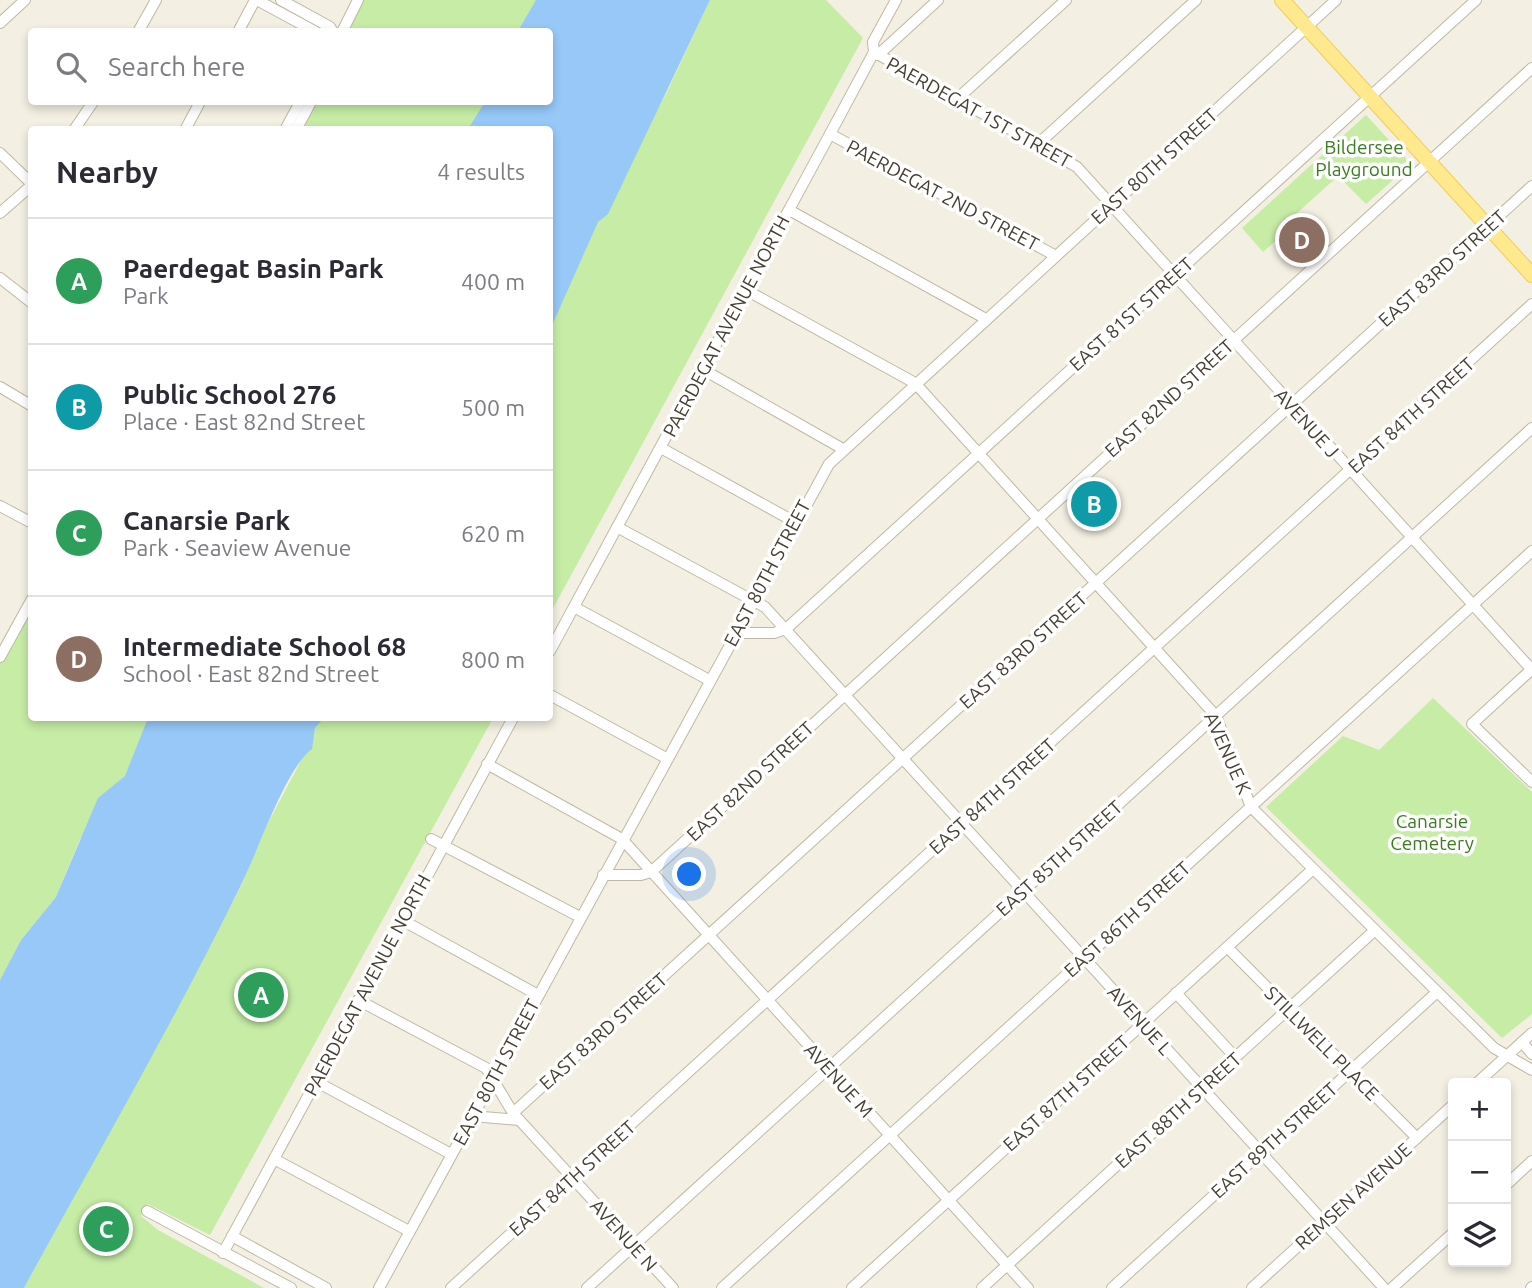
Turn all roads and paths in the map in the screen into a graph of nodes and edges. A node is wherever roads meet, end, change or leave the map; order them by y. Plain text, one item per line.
1 (25, 0) edge
2 (156, 0) edge
3 (256, 0) edge
4 (281, 0) edge
5 (358, 0) edge
6 (896, 0) edge
7 (938, 0) edge
8 (1066, 0) edge
9 (1196, 0) edge
10 (1282, 0) edge
11 (1336, 0) edge
12 (1476, 0) edge
13 (0, 23) edge
14 (1306, 27) junction
15 (140, 28) edge
16 (240, 28) edge
17 (308, 28) edge
18 (330, 28) edge
19 (344, 28) edge
20 (876, 54) junction
21 (1532, 68) edge
22 (1370, 97) junction
23 (957, 99) junction
24 (91, 105) edge
25 (198, 105) edge
26 (298, 105) edge
27 (309, 105) edge
28 (77, 126) edge
29 (187, 126) edge
30 (287, 126) edge
31 (298, 126) edge
32 (830, 134) junction
33 (1038, 144) junction
34 (0, 153) edge
35 (1429, 162) junction
36 (28, 180) edge
37 (1532, 186) edge
38 (28, 188) edge
39 (1110, 206) junction
40 (789, 211) junction
41 (0, 213) edge
42 (1488, 226) junction
43 (1056, 256) junction
44 (1532, 275) edge
45 (1173, 276) junction
46 (0, 278) edge
47 (746, 290) junction
48 (28, 300) edge
49 (1532, 304) edge
50 (986, 319) junction
51 (1232, 341) junction
52 (702, 369) junction
53 (915, 383) junction
54 (0, 387) edge
55 (28, 404) edge
56 (1291, 406) junction
57 (1532, 428) edge
58 (661, 448) junction
59 (843, 449) junction
60 (979, 453) junction
61 (1350, 470) junction
62 (0, 506) edge
63 (1038, 518) junction
64 (28, 521) edge
65 (795, 522) junction
66 (617, 527) junction
67 (1411, 537) junction
68 (1532, 551) edge
69 (1097, 582) junction
70 (752, 600) junction
71 (1472, 605) junction
72 (28, 606) edge
73 (574, 607) junction
74 (786, 629) junction
75 (735, 633) junction
76 (553, 646) edge
77 (1156, 647) junction
78 (0, 657) edge
79 (1532, 670) edge
80 (709, 680) junction
81 (844, 694) junction
82 (553, 697) edge
83 (1216, 716) junction
84 (511, 721) edge
85 (666, 758) junction
86 (903, 759) junction
87 (487, 764) junction
88 (1532, 782) edge
89 (1251, 807) junction
90 (962, 823) junction
91 (431, 839) dead end
92 (622, 839) junction
93 (443, 845) junction
94 (1311, 870) junction
95 (651, 872) junction
96 (603, 875) junction
97 (1023, 891) junction
98 (580, 917) junction
99 (402, 920) junction
100 (1374, 931) junction
101 (708, 936) junction
102 (1227, 947) junction
103 (1085, 958) junction
104 (1176, 993) junction
105 (1436, 993) junction
106 (538, 995) junction
107 (358, 1000) junction
108 (767, 1001) junction
109 (1287, 1010) junction
110 (1143, 1022) junction
111 (1532, 1033) edge
112 (1522, 1042) junction
113 (1532, 1054) edge
114 (1507, 1055) junction
115 (1235, 1058) junction
116 (828, 1068) junction
117 (1532, 1069) edge
118 (1351, 1070) junction
119 (1482, 1078) edge
120 (492, 1079) junction
121 (315, 1081) junction
122 (1202, 1088) junction
123 (1448, 1110) edge
124 (472, 1116) junction
125 (516, 1116) junction
126 (890, 1135) junction
127 (1417, 1138) junction
128 (1261, 1153) junction
129 (451, 1154) junction
130 (274, 1159) junction
131 (1532, 1161) edge
132 (572, 1178) junction
133 (1511, 1180) edge
134 (948, 1200) junction
135 (147, 1211) dead end
136 (1324, 1223) junction
137 (409, 1231) junction
138 (232, 1236) junction
139 (1448, 1238) edge
140 (634, 1245) junction
141 (223, 1253) junction
142 (1007, 1265) junction
143 (290, 1288) edge
144 (326, 1288) edge
145 (379, 1288) edge
146 (451, 1288) edge
147 (587, 1288) edge
148 (673, 1288) edge
149 (722, 1288) edge
150 (852, 1288) edge
151 (982, 1288) edge
152 (1028, 1288) edge
153 (1112, 1288) edge
154 (1252, 1288) edge
155 (1384, 1288) edge
156 (1392, 1288) edge

1 - 13 street
2 - 15 street
3 - 16 street
3 - 17 street
4 - 18 street
5 - 19 street
6 - 20 street, PAERDEGAT AVENUE NORTH
7 - 20 street
8 - 23 street
9 - 33 street
10 - 14 main road
11 - 14 street, EAST 80TH STREET
12 - 22 street, EAST 81ST STREET
14 - 22 main road
14 - 39 street, EAST 80TH STREET
20 - 23 street, PAERDEGAT 1ST STREET
20 - 32 street, PAERDEGAT AVENUE NORTH
21 - 35 street, EAST 82ND STREET
22 - 35 main road
22 - 45 street, EAST 81ST STREET
23 - 33 street, PAERDEGAT 1ST STREET
24 - 28 street
25 - 29 street
26 - 30 street
27 - 31 street
32 - 40 street, PAERDEGAT AVENUE NORTH
32 - 43 street, PAERDEGAT 2ND STREET
33 - 39 street, PAERDEGAT 1ST STREET
34 - 36 street
35 - 42 main road
35 - 51 street, EAST 82ND STREET
37 - 42 street, EAST 83RD STREET
38 - 41 street
39 - 43 street, EAST 80TH STREET
39 - 45 street, AVENUE J
40 - 47 street, PAERDEGAT AVENUE NORTH
40 - 50 street
42 - 44 main road
42 - 56 street, EAST 83RD STREET
43 - 50 street, EAST 80TH STREET
45 - 51 street, AVENUE J
45 - 60 street, EAST 81ST STREET
46 - 48 street
47 - 52 street, PAERDEGAT AVENUE NORTH
47 - 53 street, AVENUE K
49 - 61 street, EAST 84TH STREET
50 - 53 street, EAST 80TH STREET
51 - 56 street, AVENUE J
51 - 63 street, EAST 82ND STREET
52 - 58 street, PAERDEGAT AVENUE NORTH
52 - 59 street
53 - 59 street, EAST 80TH STREET
53 - 60 street, AVENUE K
54 - 55 street
56 - 61 street, AVENUE J
56 - 69 street, EAST 83RD STREET
57 - 67 street, EAST 85TH STREET
58 - 65 street
58 - 66 street, PAERDEGAT AVENUE NORTH
59 - 65 street, EAST 80TH STREET
60 - 63 street, AVENUE K
60 - 74 street, EAST 81ST STREET
61 - 67 street, AVENUE J
61 - 77 street, EAST 84TH STREET
62 - 64 street
63 - 69 street, AVENUE K
63 - 81 street, EAST 82ND STREET
65 - 70 street, EAST 80TH STREET
66 - 70 street, AVENUE L
66 - 73 street, PAERDEGAT AVENUE NORTH
67 - 71 street, AVENUE J
67 - 83 street, EAST 85TH STREET
68 - 71 street, EAST 86TH STREET
69 - 77 street, AVENUE K
69 - 86 street, EAST 83RD STREET
70 - 74 street, AVENUE L
70 - 75 street, EAST 80TH STREET
71 - 79 street, AVENUE J
71 - 89 street, EAST 86TH STREET
72 - 78 street
73 - 76 street, PAERDEGAT AVENUE NORTH
73 - 80 street
74 - 75 street
74 - 81 street, AVENUE L
75 - 80 street, EAST 80TH STREET
77 - 83 street, AVENUE K
77 - 90 street, EAST 84TH STREET
79 - 88 street
80 - 85 street, EAST 80TH STREET
81 - 86 street, AVENUE L
81 - 95 street, EAST 82ND STREET
82 - 85 street
83 - 89 street, AVENUE K
83 - 97 street, EAST 85TH STREET
84 - 87 street, PAERDEGAT AVENUE NORTH
85 - 92 street, EAST 80TH STREET
86 - 90 street, AVENUE L
86 - 101 street, EAST 83RD STREET
87 - 92 street, AVENUE M
87 - 93 street, PAERDEGAT AVENUE NORTH
89 - 94 street, AVENUE K
89 - 103 street, EAST 86TH STREET
90 - 97 street, AVENUE L
90 - 108 street, EAST 84TH STREET
91 - 93 street
92 - 95 street, AVENUE M
92 - 96 street, EAST 80TH STREET
93 - 98 street
93 - 99 street, PAERDEGAT AVENUE NORTH
94 - 100 street, AVENUE K
94 - 102 street, EAST 87TH STREET
95 - 96 street
95 - 101 street, AVENUE M
96 - 98 street, EAST 80TH STREET
97 - 103 street, AVENUE L
97 - 116 street, EAST 85TH STREET
98 - 106 street, EAST 80TH STREET
99 - 106 street
99 - 107 street, PAERDEGAT AVENUE NORTH
100 - 105 street, AVENUE K
100 - 109 street, EAST 88TH STREET
101 - 108 street, AVENUE M
101 - 125 street, EAST 83RD STREET
102 - 104 street, EAST 87TH STREET
102 - 109 street, STILLWELL PLACE
103 - 110 street, AVENUE L
103 - 126 street, EAST 86TH STREET
104 - 110 street, EAST 87TH STREET
104 - 115 street
105 - 114 street, AVENUE K
105 - 118 street, EAST 89TH STREET
106 - 120 street, EAST 80TH STREET
107 - 120 street, AVENUE N
107 - 121 street, PAERDEGAT AVENUE NORTH
108 - 116 street, AVENUE M
108 - 132 street, EAST 84TH STREET
109 - 115 street, EAST 88TH STREET
109 - 118 street, STILLWELL PLACE
110 - 122 street, AVENUE L
110 - 134 street, EAST 87TH STREET
111 - 112 street
112 - 113 street
112 - 114 street
114 - 117 street, AVENUE K
114 - 119 street
115 - 122 street, EAST 88TH STREET
116 - 126 street, AVENUE M
116 - 140 street, EAST 85TH STREET
118 - 127 street, STILLWELL PLACE
118 - 128 street, EAST 89TH STREET
120 - 124 street, EAST 80TH STREET
120 - 125 street, AVENUE N
121 - 129 street
121 - 130 street, PAERDEGAT AVENUE NORTH
122 - 128 street, AVENUE L
122 - 142 street, EAST 88TH STREET
123 - 127 street, REMSEN AVENUE
124 - 125 street
124 - 129 street, EAST 80TH STREET
125 - 132 street, AVENUE N
126 - 134 street, AVENUE M
126 - 149 street, EAST 86TH STREET
127 - 136 street, REMSEN AVENUE
128 - 136 street, AVENUE L
128 - 153 street, EAST 89TH STREET
129 - 137 street, EAST 80TH STREET
130 - 137 street
130 - 138 street, PAERDEGAT AVENUE NORTH
131 - 133 street
132 - 140 street, AVENUE N
132 - 146 street, EAST 84TH STREET
134 - 142 street, AVENUE M
134 - 150 street, EAST 87TH STREET
135 - 141 street
136 - 154 street, REMSEN AVENUE
136 - 155 street, AVENUE L
137 - 145 street, EAST 80TH STREET
138 - 141 street, PAERDEGAT AVENUE NORTH
138 - 144 street
139 - 156 street
140 - 147 street, EAST 85TH STREET
140 - 148 street, AVENUE N
141 - 143 street
142 - 151 street, EAST 88TH STREET
142 - 152 street, AVENUE M

